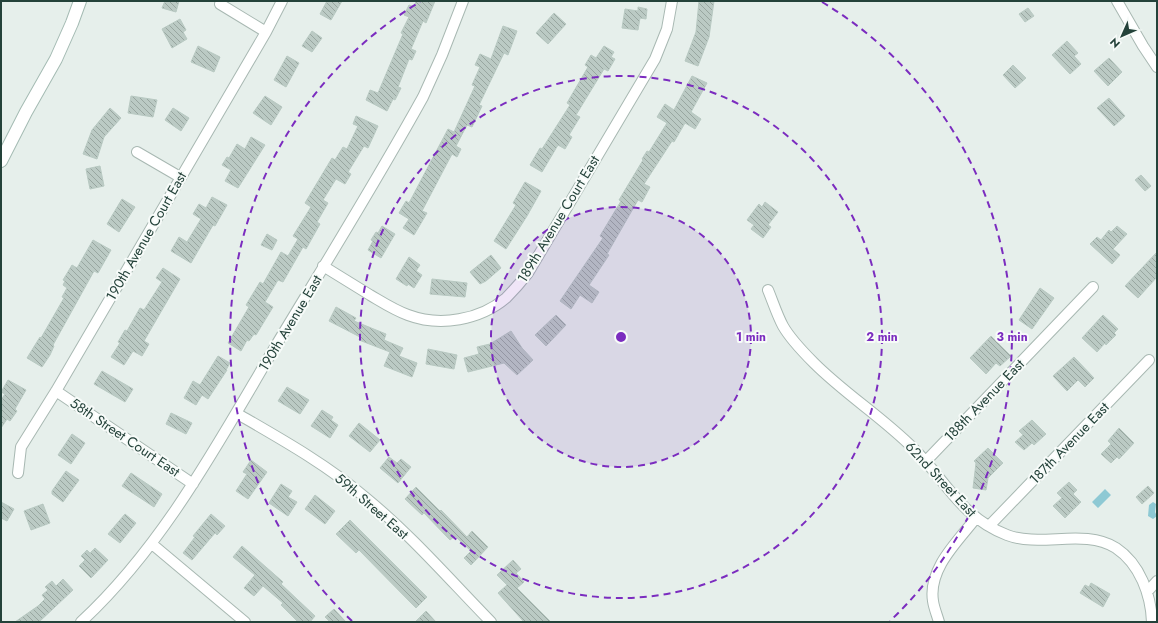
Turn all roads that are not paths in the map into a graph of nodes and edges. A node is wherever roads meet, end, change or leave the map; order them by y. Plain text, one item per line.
1 (80, 1) edge
2 (282, 1) edge
3 (463, 1) edge
4 (672, 1) edge
5 (1117, 1) edge
6 (220, 4) dead end
7 (266, 32) junction
8 (1157, 67) edge
9 (137, 152) dead end
10 (1, 161) edge
11 (180, 177) junction
12 (323, 266) junction
13 (1093, 287) dead end
14 (768, 290) dead end
15 (1149, 360) dead end
16 (56, 391) junction
17 (236, 413) junction
18 (926, 461) junction
19 (18, 473) dead end
20 (193, 484) junction
21 (976, 518) junction
22 (989, 526) junction
23 (152, 544) junction
24 (1157, 581) edge
25 (1147, 592) junction
26 (81, 622) edge
27 (245, 622) edge
28 (491, 622) edge
29 (939, 622) edge
30 (1152, 622) edge

1 - 10 street
2 - 7 street, 190th Avenue Court East
3 - 12 street, 190th Avenue East
4 - 12 street, 189th Avenue Court East
5 - 8 street
6 - 7 street
7 - 11 street, 190th Avenue Court East
9 - 11 street
11 - 16 street, 190th Avenue Court East
12 - 17 street, 190th Avenue East
13 - 18 street, 188th Avenue East
14 - 18 street, 62nd Street East
15 - 22 street, 187th Avenue East
16 - 19 street, 190th Avenue Court East
16 - 20 street, 58th Street Court East
17 - 20 street, 190th Avenue East
17 - 28 street, 59th Street East
18 - 21 street, 62nd Street East
20 - 23 street, 190th Avenue East
21 - 22 street, 62nd Street East
21 - 29 street
22 - 25 street, 62nd Street East
23 - 26 street, 190th Avenue East
23 - 27 street
24 - 25 street
25 - 30 street, 62nd Street East

